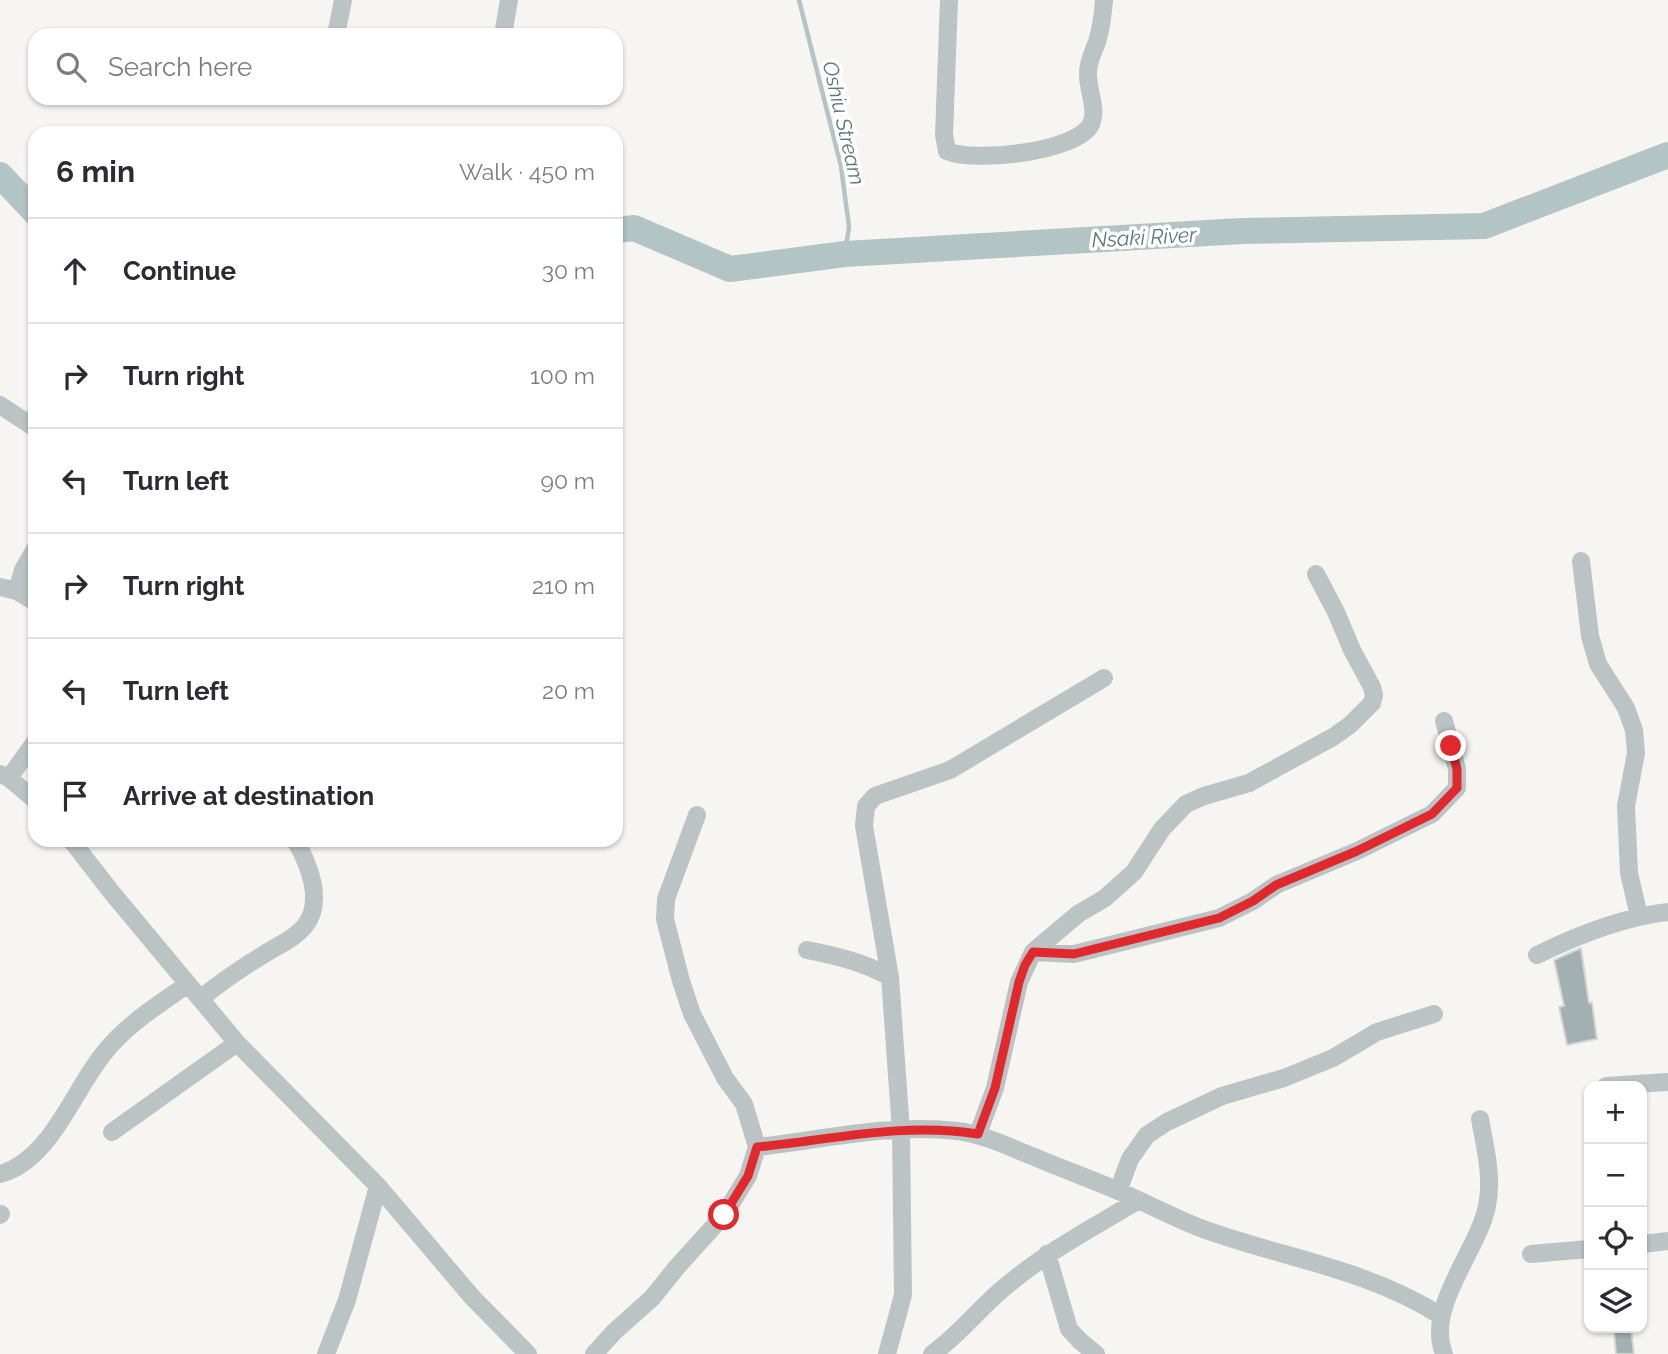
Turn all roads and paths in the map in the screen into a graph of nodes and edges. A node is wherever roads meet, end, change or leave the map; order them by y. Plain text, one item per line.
1 (343, 0) edge
2 (509, 0) edge
3 (949, 0) edge
4 (1104, 0) edge
5 (337, 28) edge
6 (504, 28) edge
7 (0, 405) edge
8 (28, 423) edge
9 (28, 561) edge
10 (1581, 561) dead end
11 (1316, 574) dead end
12 (8, 589) edge
13 (28, 599) edge
14 (1104, 678) dead end
15 (1444, 722) dead end
16 (28, 750) edge
17 (4, 776) edge
18 (28, 795) edge
19 (697, 815) dead end
20 (77, 847) edge
21 (298, 847) edge
22 (1668, 912) edge
23 (1639, 916) junction
24 (807, 950) dead end
25 (1033, 952) junction
26 (1537, 955) dead end
27 (890, 977) junction
28 (188, 984) junction
29 (200, 999) junction
30 (1434, 1014) dead end
31 (237, 1043) junction
32 (1668, 1082) edge
33 (1647, 1083) edge
34 (1480, 1119) dead end
35 (901, 1131) junction
36 (112, 1132) dead end
37 (978, 1134) junction
38 (757, 1147) junction
39 (0, 1174) edge
40 (378, 1186) junction
41 (1118, 1191) junction
42 (1137, 1201) junction
43 (1668, 1241) edge
44 (1647, 1243) edge
45 (1584, 1249) edge
46 (1047, 1254) junction
47 (1531, 1254) dead end
48 (1441, 1316) junction
49 (326, 1354) edge
50 (527, 1354) edge
51 (594, 1354) edge
52 (887, 1354) edge
53 (932, 1354) edge
54 (1096, 1354) edge
55 (1444, 1354) edge

1 - 5 street
2 - 6 street
3 - 4 street
7 - 8 street
9 - 12 street
10 - 23 street
11 - 25 street
12 - 13 street
14 - 27 street
15 - 25 street
16 - 17 street
17 - 18 street
19 - 38 street
20 - 28 street
21 - 29 street
22 - 23 street
23 - 26 street
24 - 27 street
25 - 37 street
27 - 35 street
28 - 29 street
28 - 39 street
29 - 31 street
30 - 41 street
31 - 36 street
31 - 40 street
32 - 33 street
34 - 48 street
35 - 37 street
35 - 38 street
35 - 52 street
37 - 41 street
38 - 51 street
40 - 49 street
40 - 50 street
41 - 42 street
42 - 46 street
42 - 48 street
43 - 44 street
45 - 47 street
46 - 53 street
46 - 54 street
48 - 55 street

